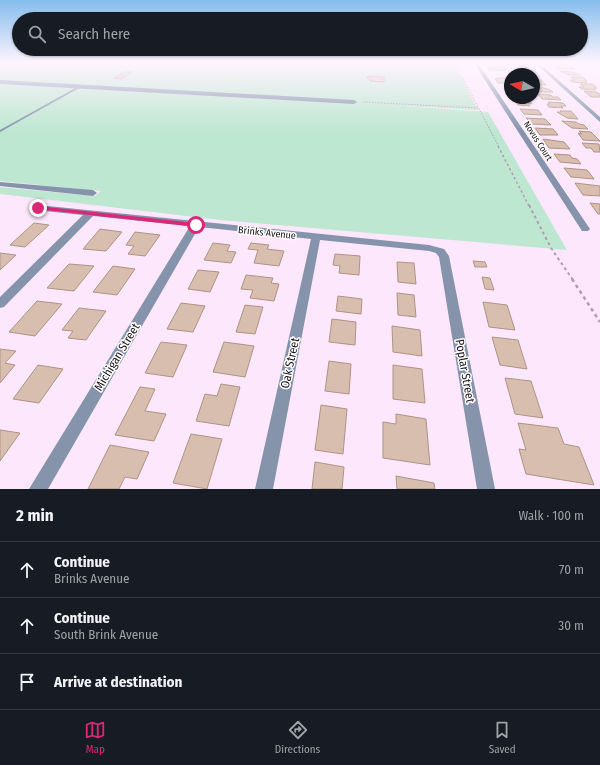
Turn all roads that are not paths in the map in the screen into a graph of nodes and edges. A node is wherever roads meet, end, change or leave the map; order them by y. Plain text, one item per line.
1 (61, 86) edge
2 (491, 86) edge
3 (562, 86) edge
4 (80, 87) junction
5 (354, 102) road end
6 (600, 120) edge
7 (0, 132) edge
8 (0, 184) edge
9 (93, 193) dead end
10 (38, 208) dead end
11 (90, 214) junction
12 (196, 225) junction
13 (585, 229) dead end
14 (316, 237) junction
15 (442, 254) joint
16 (0, 304) edge
17 (38, 489) edge
18 (264, 489) edge
19 (486, 489) edge

1 - 4 street
2 - 13 street, Novus Court
3 - 6 street
4 - 5 street
4 - 7 lane
8 - 9 street
10 - 11 street, Brinks Avenue
11 - 12 street, Brinks Avenue
11 - 16 street
12 - 14 street, Brinks Avenue
12 - 17 street, Michigan Street
14 - 15 street, Brinks Avenue
14 - 18 street, Oak Street
15 - 19 street, Poplar Street

